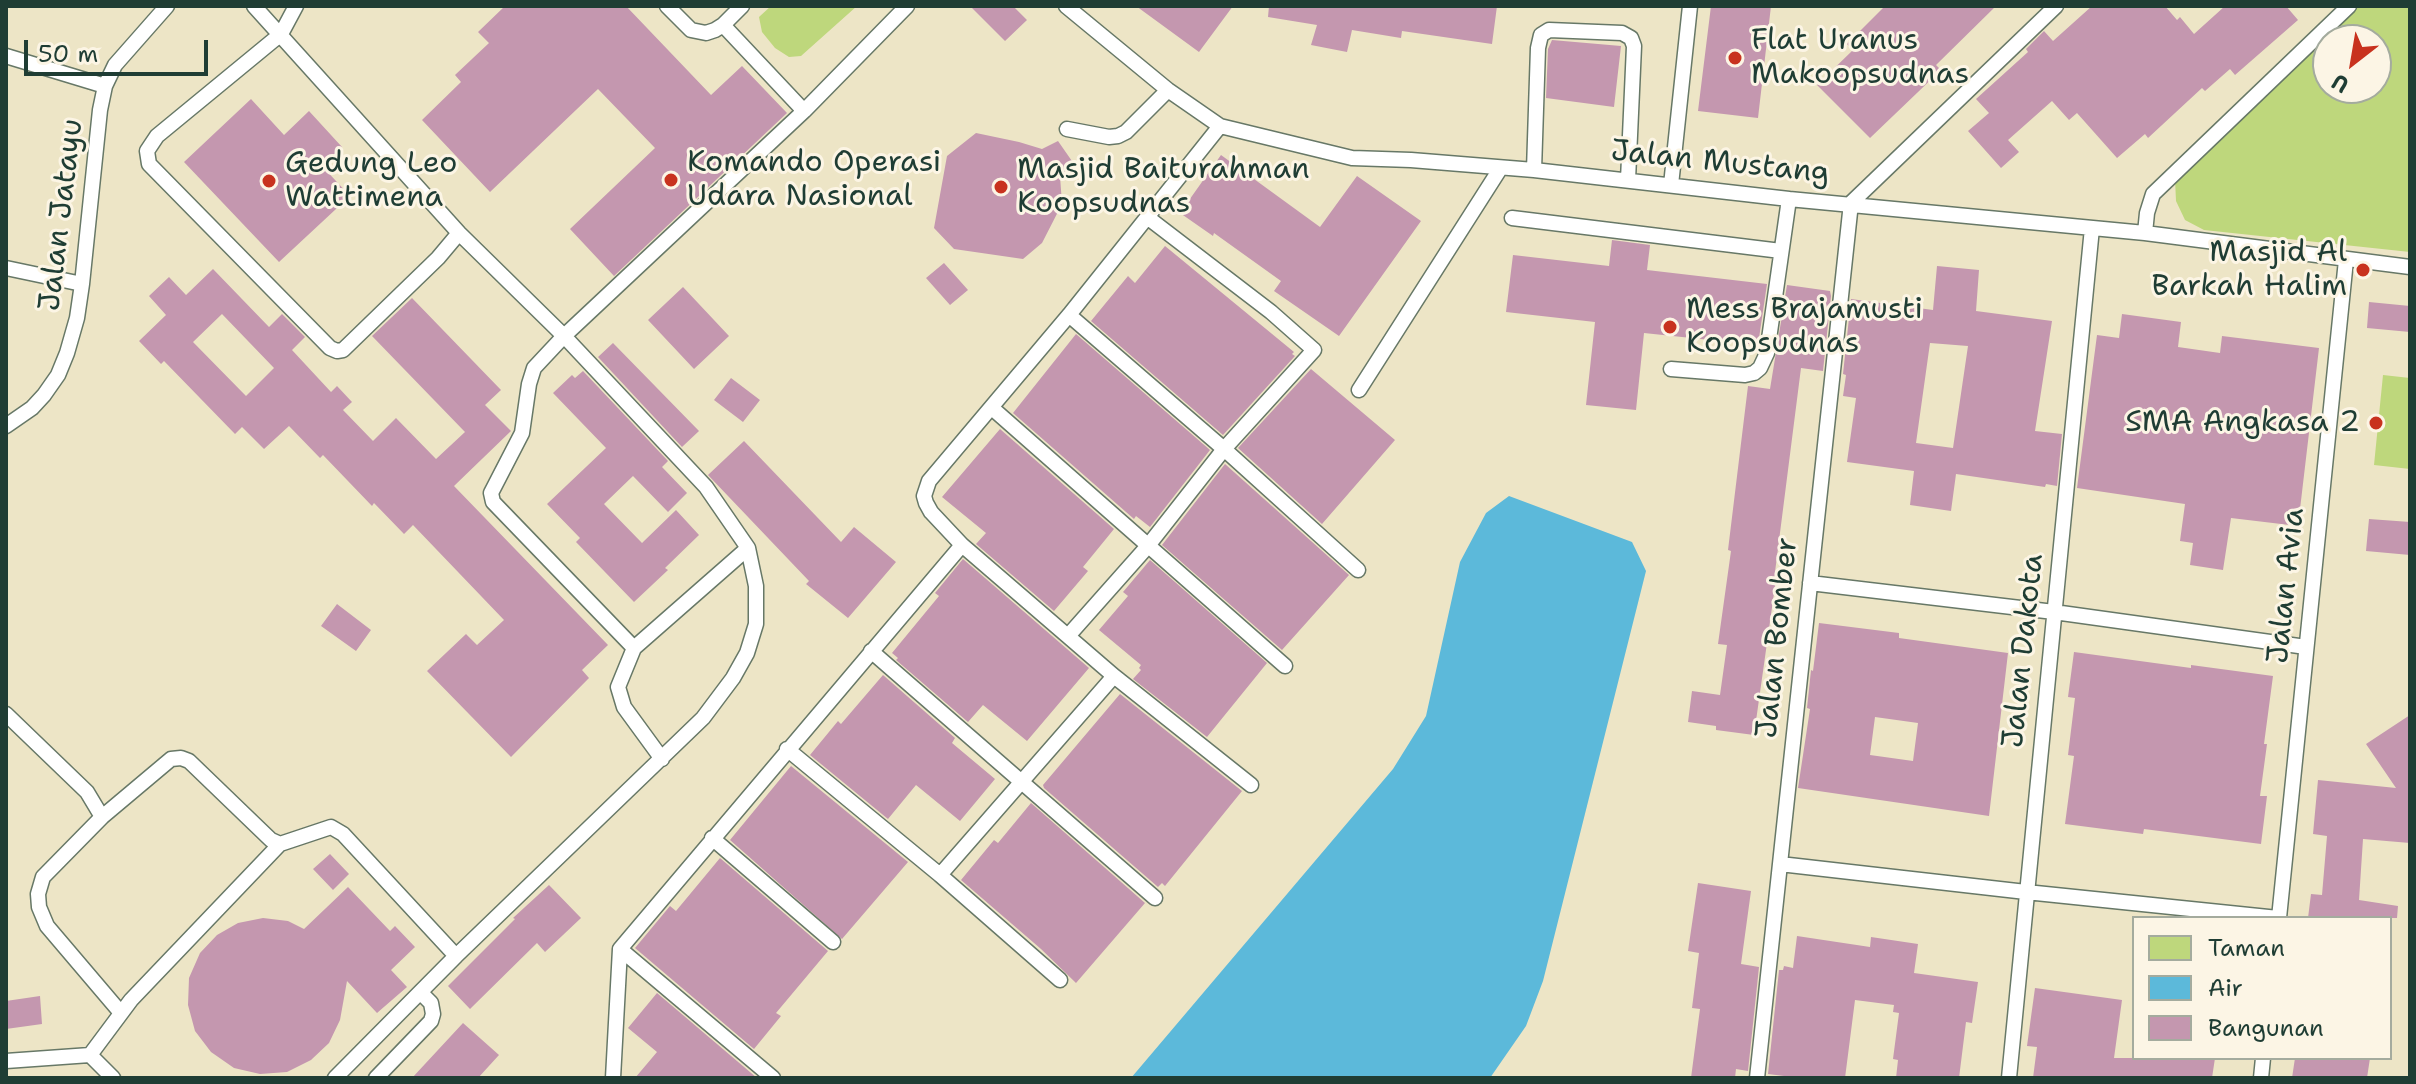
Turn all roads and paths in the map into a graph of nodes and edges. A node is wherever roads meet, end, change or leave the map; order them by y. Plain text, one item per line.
1 (254, 6) edge
2 (296, 6) edge
3 (667, 6) edge
4 (742, 6) edge
5 (907, 6) edge
6 (1066, 6) edge
7 (1690, 6) edge
8 (2056, 6) edge
9 (2349, 6) edge
10 (160, 8) edge
11 (723, 25) junction
12 (281, 34) junction
13 (6, 56) edge
14 (105, 86) junction
15 (1168, 90) junction
16 (804, 111) junction
17 (1220, 126) junction
18 (1067, 129) dead end
19 (1500, 169) junction
20 (1534, 170) junction
21 (1628, 180) junction
22 (1671, 185) junction
23 (1789, 199) junction
24 (1851, 203) junction
25 (1147, 217) junction
26 (1512, 218) dead end
27 (2092, 228) junction
28 (459, 233) junction
29 (2145, 233) junction
30 (1781, 251) junction
31 (2346, 260) junction
32 (2410, 267) edge
33 (6, 268) edge
34 (82, 284) junction
35 (1069, 315) junction
36 (564, 336) junction
37 (1671, 369) dead end
38 (1359, 390) dead end
39 (992, 408) junction
40 (6, 426) edge
41 (1224, 449) junction
42 (962, 545) junction
43 (1147, 547) junction
44 (748, 548) junction
45 (1358, 570) dead end
46 (1810, 583) junction
47 (2054, 612) junction
48 (1068, 636) junction
49 (2306, 647) junction
50 (634, 648) junction
51 (871, 651) junction
52 (1285, 666) dead end
53 (1114, 676) junction
54 (6, 714) edge
55 (787, 749) junction
56 (662, 759) junction
57 (1022, 782) junction
58 (1251, 785) dead end
59 (102, 817) junction
60 (712, 838) junction
61 (280, 844) junction
62 (1780, 864) junction
63 (940, 875) junction
64 (2026, 892) junction
65 (1155, 898) dead end
66 (2260, 916) edge
67 (2279, 916) edge
68 (833, 942) dead end
69 (620, 949) junction
70 (456, 956) junction
71 (1060, 980) dead end
72 (421, 993) junction
73 (121, 1013) junction
74 (90, 1055) junction
75 (6, 1061) edge
76 (113, 1078) edge
77 (335, 1078) edge
78 (376, 1078) edge
79 (613, 1078) edge
80 (773, 1078) edge
81 (1757, 1078) edge
82 (2009, 1078) edge

1 - 12 lane
2 - 12 lane
3 - 11 lane
4 - 11 lane
5 - 16 lane
6 - 15 lane, Jalan Mustang
7 - 22 lane
8 - 24 lane
9 - 29 lane
10 - 14 lane, Jalan Jatayu
11 - 16 lane
12 - 28 lane
12 - 28 lane
13 - 14 lane
14 - 34 lane, Jalan Jatayu
15 - 17 lane, Jalan Mustang
15 - 18 lane
16 - 36 lane
17 - 19 lane, Jalan Mustang
17 - 25 lane
19 - 20 lane, Jalan Mustang
19 - 38 lane
20 - 21 lane, Jalan Mustang
20 - 21 lane
21 - 22 lane, Jalan Mustang
22 - 23 lane, Jalan Mustang
23 - 24 lane, Jalan Mustang
23 - 30 lane
24 - 27 lane, Jalan Mustang
24 - 46 lane, Jalan Bomber
25 - 35 lane
25 - 41 lane
26 - 30 lane
27 - 29 lane, Jalan Mustang
27 - 47 lane, Jalan Dakota
28 - 36 lane
29 - 31 lane, Jalan Mustang
30 - 37 lane
31 - 32 lane, Jalan Mustang
31 - 49 lane, Jalan Avia
33 - 34 lane
34 - 40 lane, Jalan Jatayu
35 - 39 lane
35 - 41 lane
36 - 44 lane
36 - 50 lane
39 - 42 lane
39 - 43 lane
41 - 43 lane
41 - 45 lane
42 - 48 lane
42 - 51 lane
43 - 48 lane
43 - 52 lane
44 - 50 lane
44 - 56 lane
46 - 47 lane
46 - 62 lane, Jalan Bomber
47 - 49 lane
47 - 64 lane, Jalan Dakota
48 - 53 lane
49 - 67 lane, Jalan Avia
50 - 56 lane
51 - 55 lane
51 - 57 lane
53 - 57 lane
53 - 58 lane
54 - 59 lane
55 - 60 lane
55 - 63 lane
56 - 70 lane
57 - 63 lane
57 - 65 lane
59 - 61 lane
59 - 73 lane
60 - 68 lane
60 - 69 lane
61 - 70 lane
61 - 73 lane
62 - 64 lane
62 - 81 lane, Jalan Bomber
63 - 71 lane
64 - 66 lane
64 - 82 lane, Jalan Dakota
69 - 79 lane
69 - 80 lane
70 - 72 lane
72 - 77 lane
72 - 78 lane
73 - 74 lane
74 - 75 lane
74 - 76 lane

